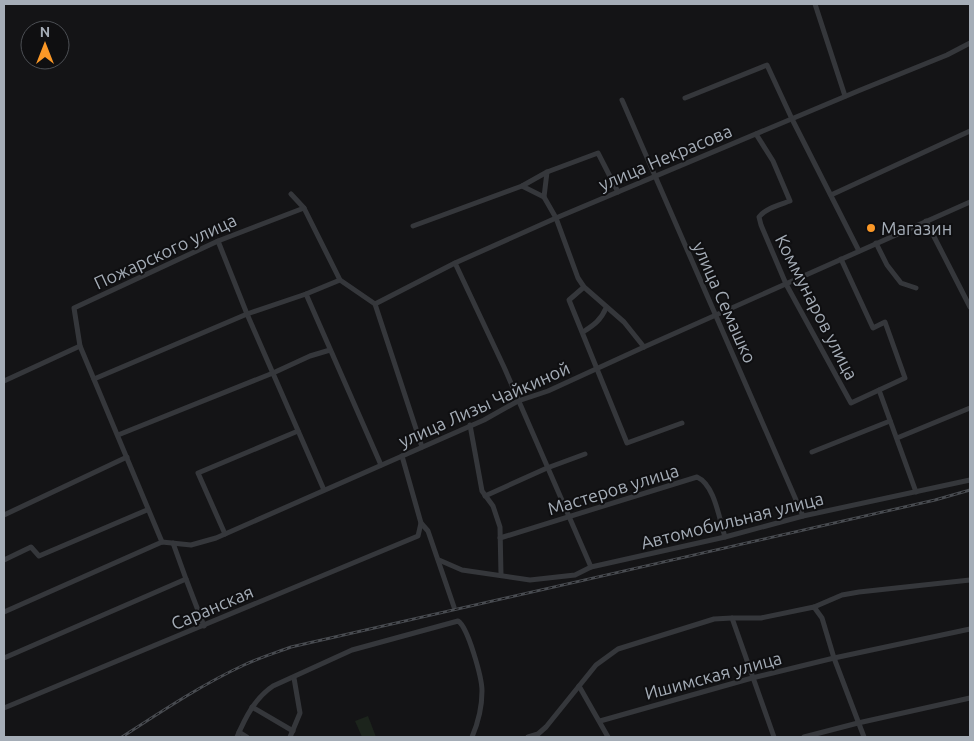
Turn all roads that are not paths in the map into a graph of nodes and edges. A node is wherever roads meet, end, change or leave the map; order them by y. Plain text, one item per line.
1 (815, 4) edge
2 (970, 43) edge
3 (845, 96) junction
4 (685, 98) dead end
5 (622, 100) dead end
6 (792, 119) junction
7 (970, 131) edge
8 (756, 134) junction
9 (548, 172) junction
10 (654, 177) junction
11 (522, 186) junction
12 (618, 192) junction
13 (291, 194) dead end
14 (831, 195) junction
15 (544, 198) junction
16 (970, 202) edge
17 (304, 208) junction
18 (556, 218) junction
19 (926, 221) junction
20 (413, 226) dead end
21 (218, 241) junction
22 (876, 243) junction
23 (859, 251) junction
24 (841, 259) junction
25 (456, 263) junction
26 (340, 280) junction
27 (786, 284) junction
28 (584, 288) junction
29 (916, 288) dead end
30 (306, 294) junction
31 (375, 304) junction
32 (970, 307) edge
33 (606, 308) junction
34 (247, 314) junction
35 (716, 316) junction
36 (583, 332) junction
37 (80, 346) junction
38 (644, 347) junction
39 (330, 350) junction
40 (596, 370) junction
41 (274, 373) junction
42 (94, 379) junction
43 (4, 381) edge
44 (879, 390) junction
45 (518, 401) junction
46 (970, 408) edge
47 (890, 421) junction
48 (682, 423) dead end
49 (470, 425) junction
50 (298, 431) junction
51 (118, 435) junction
52 (897, 438) junction
53 (422, 447) junction
54 (812, 452) dead end
55 (585, 454) dead end
56 (402, 456) junction
57 (128, 457) junction
58 (381, 465) junction
59 (547, 468) junction
60 (970, 480) edge
61 (324, 490) junction
62 (916, 492) junction
63 (485, 496) junction
64 (147, 510) junction
65 (4, 515) edge
66 (803, 516) junction
67 (570, 517) junction
68 (421, 524) junction
69 (226, 534) junction
70 (725, 537) junction
71 (500, 538) junction
72 (162, 542) junction
73 (173, 543) junction
74 (4, 560) edge
75 (439, 560) junction
76 (591, 567) junction
77 (501, 574) junction
78 (186, 578) junction
79 (970, 580) edge
80 (454, 606) dead end
81 (814, 606) junction
82 (4, 612) edge
83 (732, 618) junction
84 (204, 626) junction
85 (970, 628) edge
86 (4, 658) edge
87 (834, 658) junction
88 (294, 678) junction
89 (752, 678) junction
90 (579, 686) junction
91 (970, 698) edge
92 (4, 708) edge
93 (252, 708) junction
94 (600, 721) junction
95 (858, 723) junction
96 (293, 731) junction
97 (238, 735) edge
98 (539, 735) edge
99 (247, 737) edge
100 (290, 737) edge
101 (472, 737) edge
102 (528, 737) edge
103 (608, 737) edge
104 (774, 737) edge
105 (804, 737) edge
106 (864, 737) edge

1 - 3 street
2 - 3 street, улица Некрасова
3 - 6 street, улица Некрасова
4 - 6 street
5 - 10 street, улица Семашко
6 - 8 street, улица Некрасова
6 - 14 street
7 - 14 street
8 - 10 street, улица Некрасова
8 - 27 street, Коммунаров улица
9 - 11 street
9 - 12 street
9 - 15 street
10 - 12 street, улица Некрасова
10 - 35 street, улица Семашко
11 - 15 street
11 - 20 street
12 - 18 street, улица Некрасова
13 - 17 street
14 - 23 street
15 - 18 street
16 - 19 street, улица Лизы Чайкиной
17 - 21 street, Пожарского улица
17 - 26 street
18 - 25 street, улица Некрасова
18 - 28 street
19 - 22 street, улица Лизы Чайкиной
19 - 32 street
21 - 34 street
21 - 37 street, Пожарского улица
22 - 23 street, улица Лизы Чайкиной
22 - 29 street
23 - 24 street, улица Лизы Чайкиной
24 - 27 street, улица Лизы Чайкиной
24 - 44 street, Коммунаров улица
25 - 31 street, улица Некрасова
25 - 45 street
26 - 30 street
26 - 31 street
27 - 35 street, улица Лизы Чайкиной
27 - 44 street, Коммунаров улица
28 - 33 street
28 - 36 street
30 - 34 street
30 - 39 street
31 - 53 street
33 - 36 street
33 - 38 street
34 - 41 street
34 - 42 street
35 - 38 street, улица Лизы Чайкиной
35 - 66 street, улица Семашко
36 - 40 street
37 - 42 street
37 - 43 street
38 - 40 street, улица Лизы Чайкиной
39 - 41 street
39 - 58 street
40 - 45 street, улица Лизы Чайкиной
40 - 48 street
41 - 50 street
41 - 51 street
42 - 51 street
44 - 47 street
45 - 49 street, улица Лизы Чайкиной
45 - 59 street
46 - 52 street
47 - 52 street
47 - 54 street
49 - 53 street, улица Лизы Чайкиной
49 - 63 street
50 - 61 street
50 - 69 street
51 - 57 street
52 - 62 street
53 - 56 street, улица Лизы Чайкиной
55 - 59 street
56 - 58 street, улица Лизы Чайкиной
56 - 68 street
57 - 64 street
57 - 65 street
58 - 61 street, улица Лизы Чайкиной
59 - 63 street
59 - 67 street
60 - 62 street, Автомобильная улица
61 - 69 street, улица Лизы Чайкиной
62 - 66 street, Автомобильная улица
63 - 71 street
64 - 72 street
64 - 74 street
66 - 70 street, Автомобильная улица
67 - 70 street, Мастеров улица
67 - 71 street, Мастеров улица
67 - 76 street
68 - 75 street
68 - 84 street, Саранская
69 - 73 street, улица Лизы Чайкиной
70 - 76 street, Автомобильная улица
71 - 77 street
72 - 73 street, улица Лизы Чайкиной
72 - 82 street, улица Лизы Чайкиной
73 - 78 street
75 - 77 street, Автомобильная улица
75 - 80 street
76 - 77 street, Автомобильная улица
78 - 84 street
78 - 86 street
79 - 81 street
81 - 83 street
81 - 87 street
83 - 89 street
83 - 90 street
84 - 92 street, Саранская
85 - 87 street, Ишимская улица
87 - 89 street, Ишимская улица
87 - 95 street
88 - 93 street
88 - 96 street
88 - 101 street
89 - 94 street, Ишимская улица
89 - 104 street
90 - 94 street
90 - 98 street
91 - 95 street
93 - 96 street
93 - 97 street
94 - 103 street
95 - 105 street
95 - 106 street
96 - 100 street
97 - 99 street
98 - 102 street

